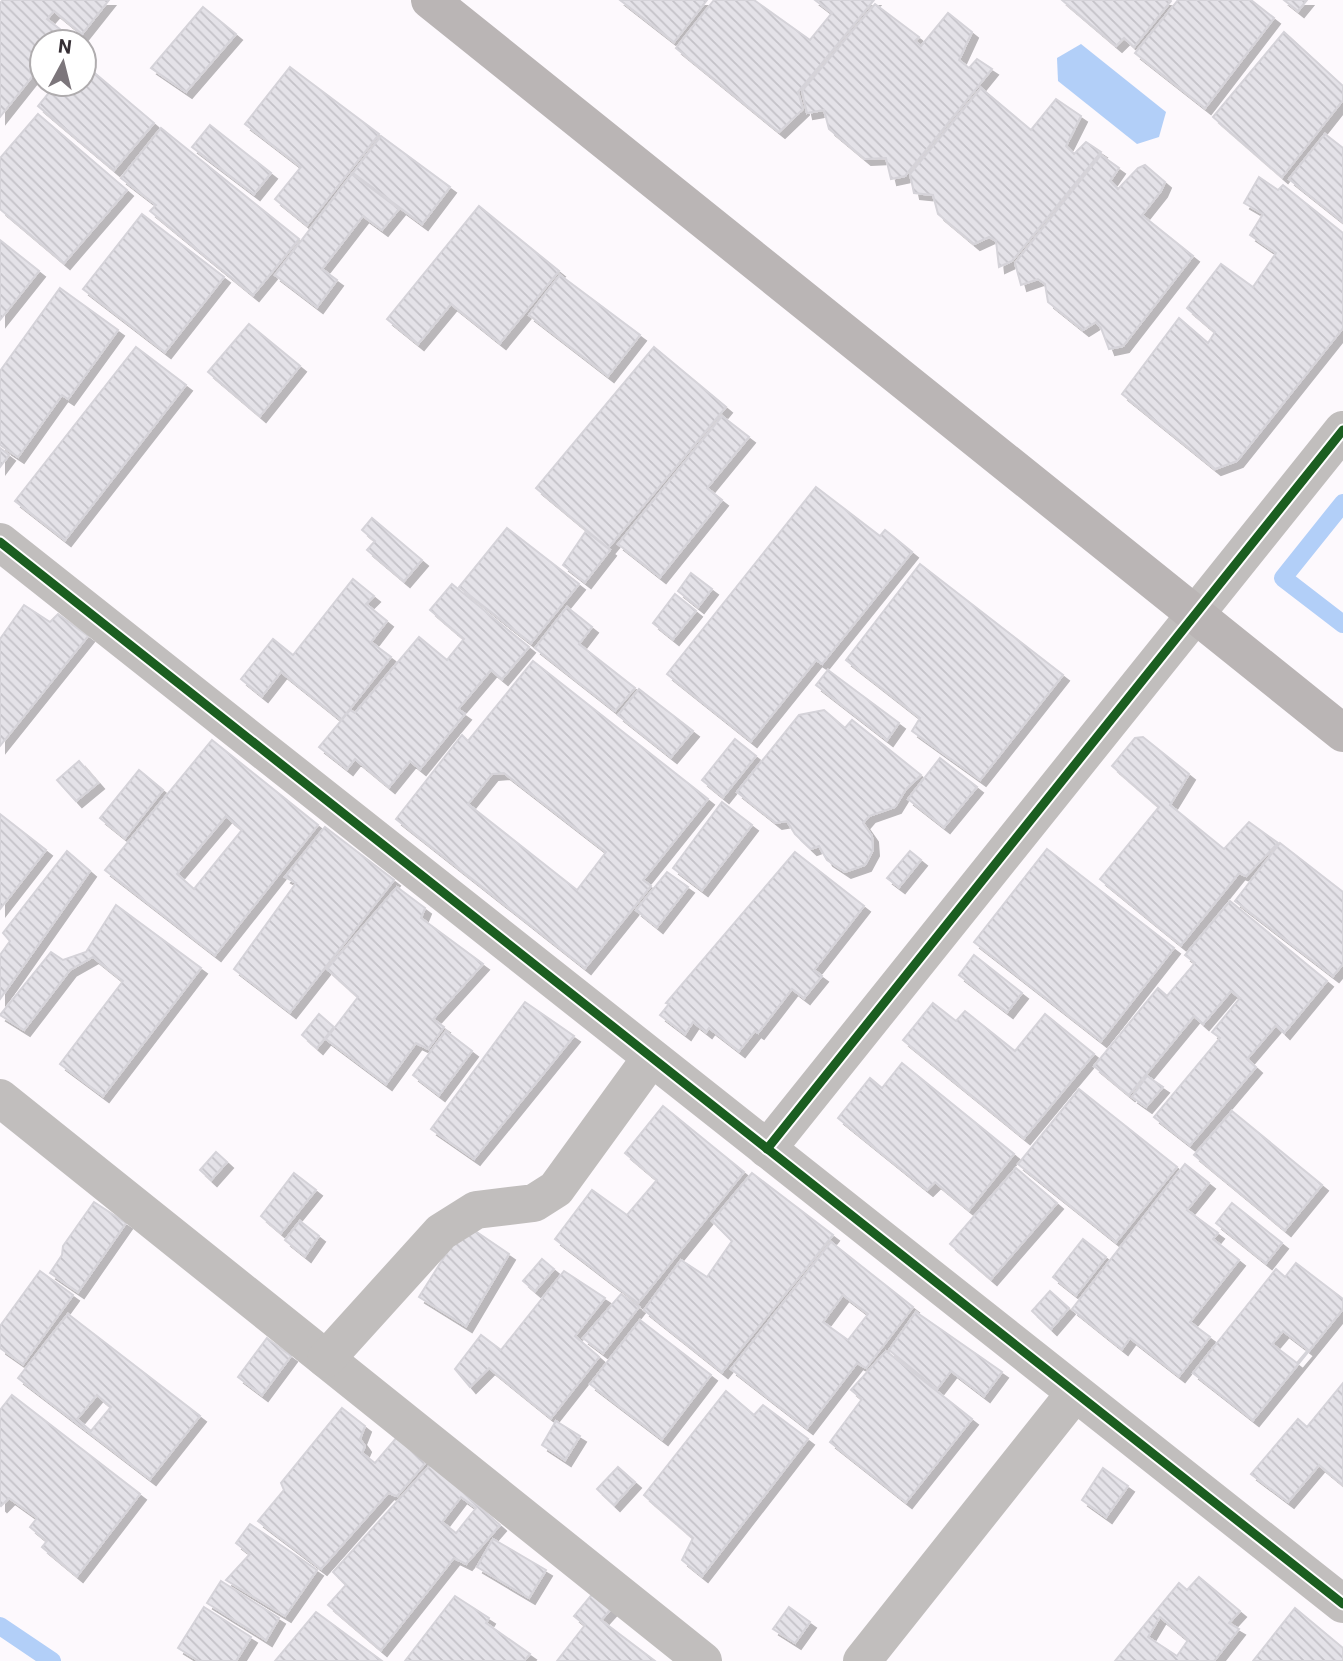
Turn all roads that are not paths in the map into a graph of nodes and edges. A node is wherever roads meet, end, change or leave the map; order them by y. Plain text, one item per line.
1 (430, 0) edge
2 (1343, 430) edge
3 (0, 542) edge
4 (1195, 615) junction
5 (1343, 733) edge
6 (651, 1058) junction
7 (0, 1098) edge
8 (767, 1149) junction
9 (326, 1359) junction
10 (1075, 1393) junction
11 (1343, 1604) edge
12 (703, 1661) edge
13 (862, 1661) edge

1 - 4 main road
2 - 4 street
3 - 6 street
4 - 5 main road
4 - 8 street
6 - 8 street
6 - 9 street
7 - 9 street
8 - 10 street
9 - 12 street
10 - 11 street
10 - 13 street

